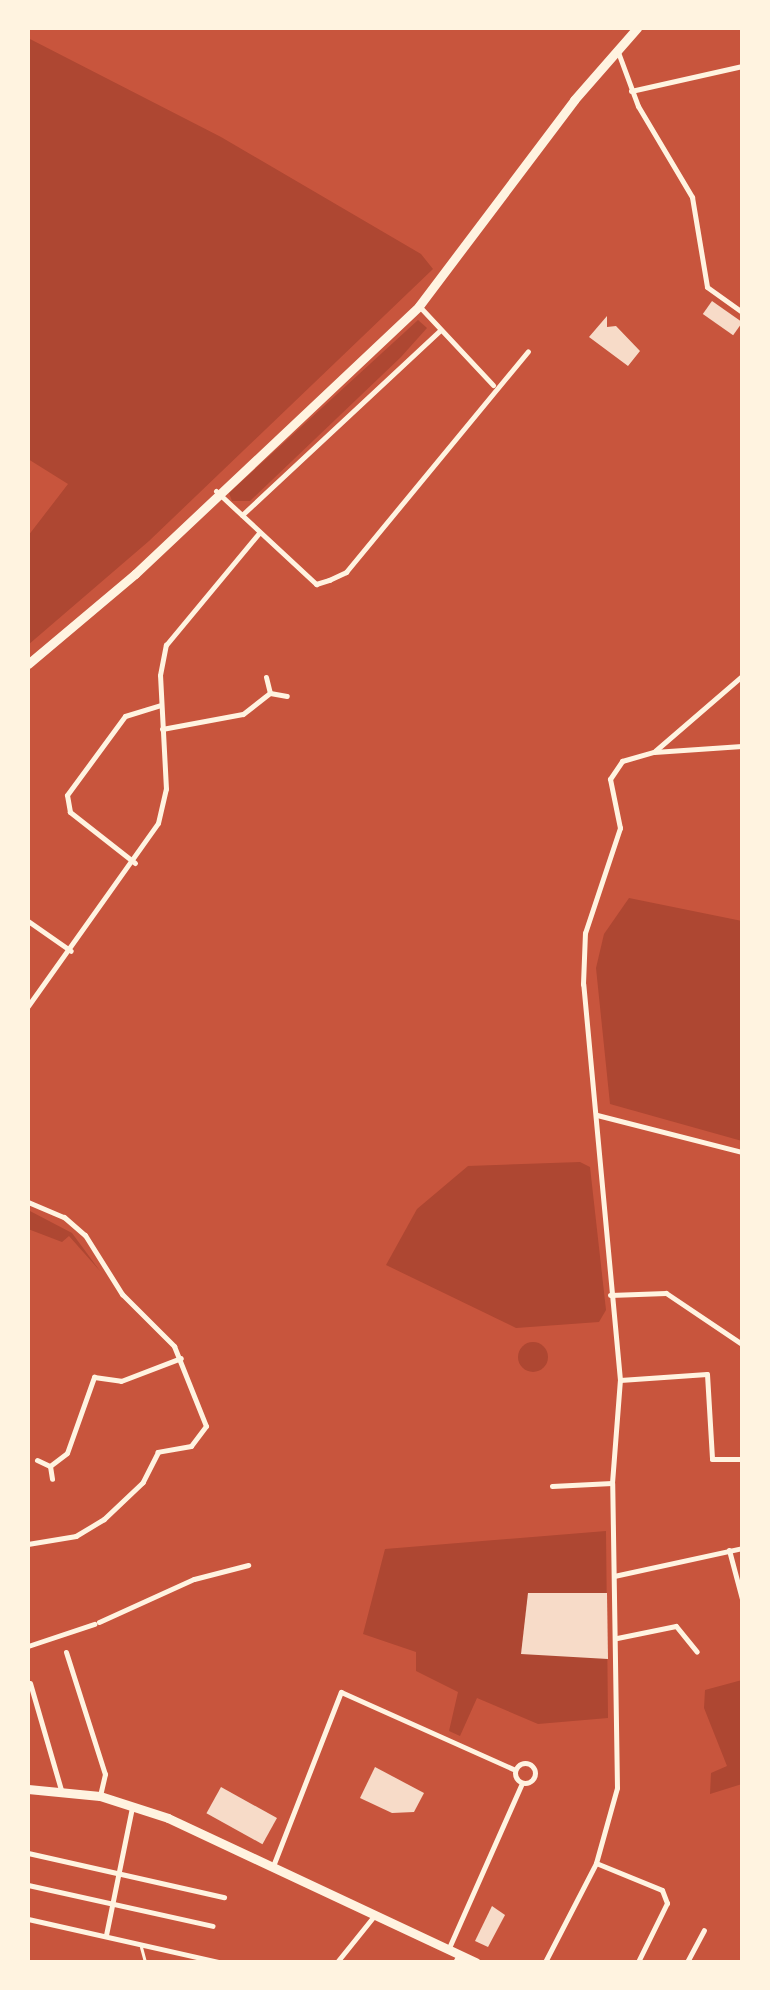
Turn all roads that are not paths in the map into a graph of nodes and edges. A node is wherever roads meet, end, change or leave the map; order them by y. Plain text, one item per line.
1 (637, 28) edge
2 (617, 51) junction
3 (742, 66) edge
4 (631, 91) junction
5 (419, 306) junction
6 (742, 312) edge
7 (439, 331) junction
8 (528, 351) dead end
9 (493, 385) junction
10 (216, 491) junction
11 (242, 515) junction
12 (259, 533) junction
13 (28, 664) edge
14 (742, 676) edge
15 (266, 677) dead end
16 (270, 693) junction
17 (287, 696) dead end
18 (160, 705) junction
19 (162, 729) junction
20 (742, 746) edge
21 (654, 752) junction
22 (135, 863) junction
23 (28, 921) edge
24 (71, 951) junction
25 (28, 1006) edge
26 (597, 1115) junction
27 (742, 1152) edge
28 (28, 1202) edge
29 (610, 1295) junction
30 (742, 1344) edge
31 (181, 1358) junction
32 (620, 1380) junction
33 (742, 1459) edge
34 (37, 1460) dead end
35 (50, 1466) junction
36 (52, 1479) dead end
37 (612, 1483) junction
38 (552, 1486) dead end
39 (28, 1544) edge
40 (742, 1548) edge
41 (729, 1550) junction
42 (248, 1565) dead end
43 (614, 1576) junction
44 (742, 1599) edge
45 (617, 1638) junction
46 (28, 1646) edge
47 (66, 1652) dead end
48 (697, 1652) dead end
49 (30, 1683) dead end
50 (515, 1770) junction
51 (522, 1783) junction
52 (28, 1789) edge
53 (62, 1793) junction
54 (100, 1796) junction
55 (133, 1805) junction
56 (28, 1853) edge
57 (596, 1863) junction
58 (272, 1867) junction
59 (119, 1873) junction
60 (28, 1885) edge
61 (224, 1897) dead end
62 (113, 1904) junction
63 (374, 1916) junction
64 (28, 1919) edge
65 (213, 1926) dead end
66 (704, 1930) dead end
67 (106, 1935) junction
68 (142, 1943) junction
69 (448, 1950) junction
70 (457, 1958) edge
71 (145, 1962) edge
72 (219, 1962) edge
73 (337, 1962) edge
74 (476, 1962) edge
75 (545, 1962) edge
76 (638, 1962) edge
77 (687, 1962) edge

1 - 2 main road
2 - 4 street
2 - 5 main road
3 - 4 street
4 - 6 street
5 - 7 street
5 - 10 main road
7 - 9 street
7 - 11 street
8 - 9 street
9 - 12 street
10 - 11 street
10 - 13 main road
11 - 12 street
12 - 18 street
14 - 21 street
15 - 16 street
16 - 17 street
16 - 19 street
18 - 19 street
18 - 22 street
19 - 22 street
20 - 21 street
21 - 26 street
22 - 24 street
23 - 24 street
24 - 25 street
26 - 27 street
26 - 29 street
28 - 31 street
29 - 30 street
29 - 32 street
31 - 35 street
31 - 39 street
32 - 33 street
32 - 37 street
34 - 35 street
35 - 36 street
37 - 38 street
37 - 43 street
40 - 41 street
41 - 43 street
41 - 44 street
42 - 46 street
43 - 45 street
45 - 48 street
45 - 57 street
47 - 54 street
49 - 53 street
50 - 51 street
50 - 51 street
50 - 58 street
51 - 69 street
52 - 53 main road
53 - 54 main road
54 - 55 main road
55 - 58 main road
55 - 59 street
56 - 59 street
57 - 75 street
57 - 76 street
58 - 63 main road
59 - 61 street
59 - 62 street
60 - 62 street
62 - 65 street
62 - 67 street
63 - 69 main road
63 - 73 street
64 - 67 street
66 - 77 street
67 - 68 street
68 - 71 lane
68 - 72 street
69 - 70 main road
70 - 74 main road

